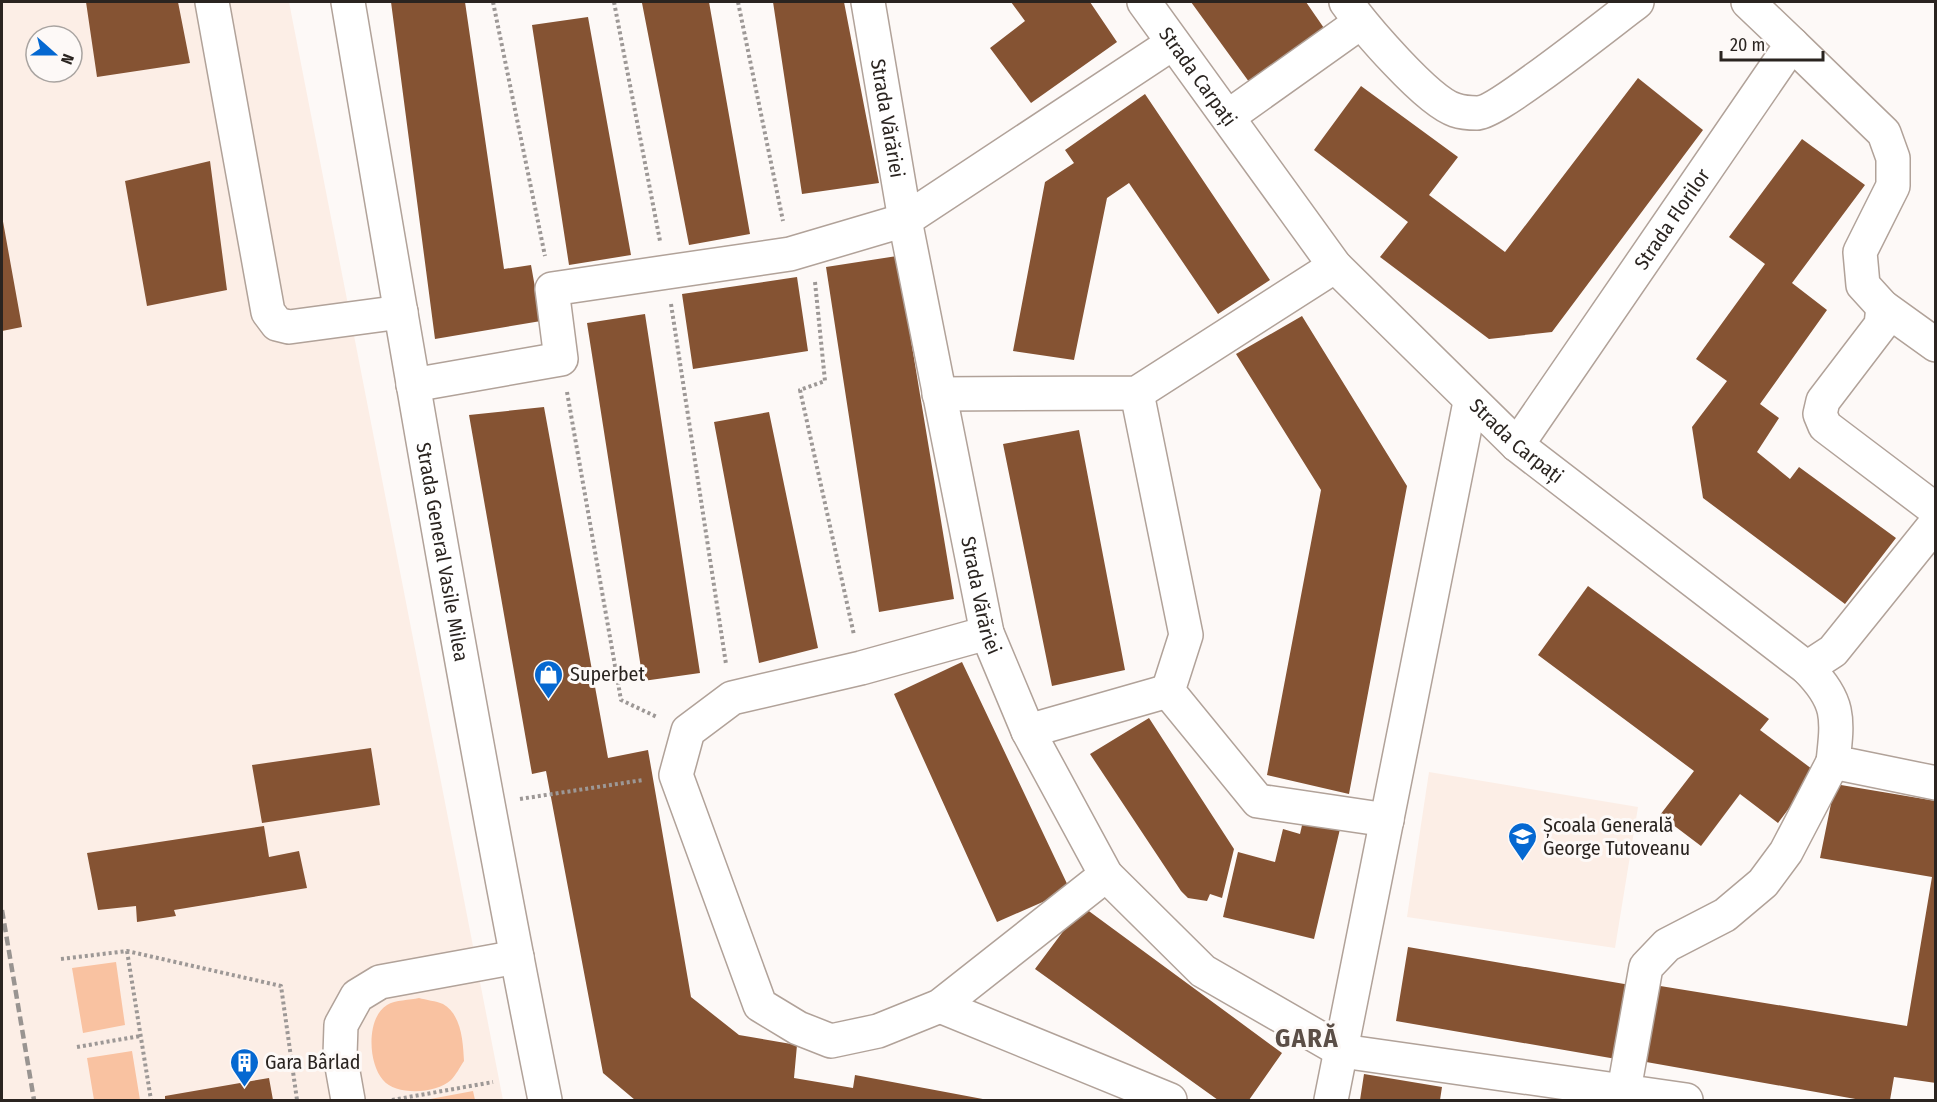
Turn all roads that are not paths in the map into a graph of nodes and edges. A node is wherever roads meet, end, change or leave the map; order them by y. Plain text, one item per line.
1 (212, 2) edge
2 (348, 2) edge
3 (868, 2) edge
4 (1144, 2) edge
5 (1637, 2) edge
6 (1748, 2) edge
7 (1353, 12) edge
8 (1173, 43) junction
9 (1792, 44) junction
10 (1228, 116) junction
11 (905, 220) junction
12 (1335, 266) junction
13 (1883, 307) junction
14 (401, 312) junction
15 (1935, 345) edge
16 (413, 385) junction
17 (939, 393) junction
18 (1137, 393) junction
19 (1470, 402) junction
20 (1517, 445) junction
21 (1935, 510) edge
22 (1935, 523) edge
23 (987, 633) junction
24 (1807, 668) junction
25 (1168, 691) junction
26 (1028, 731) junction
27 (1833, 762) junction
28 (1935, 783) edge
29 (1387, 820) junction
30 (1106, 875) junction
31 (517, 957) junction
32 (940, 1006) junction
33 (1342, 1051) junction
34 (1624, 1090) junction
35 (348, 1101) edge
36 (545, 1101) edge
37 (1170, 1101) edge
38 (1331, 1101) edge
39 (1686, 1101) edge

1 - 14 street
2 - 14 street, Strada General Vasile Milea
3 - 11 street, Strada Vărăriei
4 - 8 street, Strada Carpați
5 - 7 street
6 - 9 street
7 - 10 street
8 - 10 street, Strada Carpați
8 - 11 street
9 - 13 street
9 - 20 street, Strada Florilor
10 - 12 street, Strada Carpați
11 - 16 street
11 - 17 street, Strada Vărăriei
12 - 18 street
12 - 19 street, Strada Carpați
13 - 15 street
13 - 21 street
14 - 16 street, Strada General Vasile Milea
16 - 31 street, Strada General Vasile Milea
17 - 18 street
17 - 23 street, Strada Vărăriei
18 - 25 street
19 - 20 street, Strada Carpați
19 - 29 street
20 - 24 street, Strada Carpați
22 - 24 street
23 - 26 street, Strada Vărăriei
23 - 32 street
24 - 27 street, Strada Carpați
25 - 26 street
25 - 29 street
26 - 30 street, Strada Vărăriei
27 - 28 street
27 - 34 street
29 - 33 street
30 - 32 street
30 - 33 street, Strada Vărăriei
31 - 35 street
31 - 36 street, Strada General Vasile Milea
32 - 37 street
33 - 34 street
33 - 38 street
34 - 39 street

